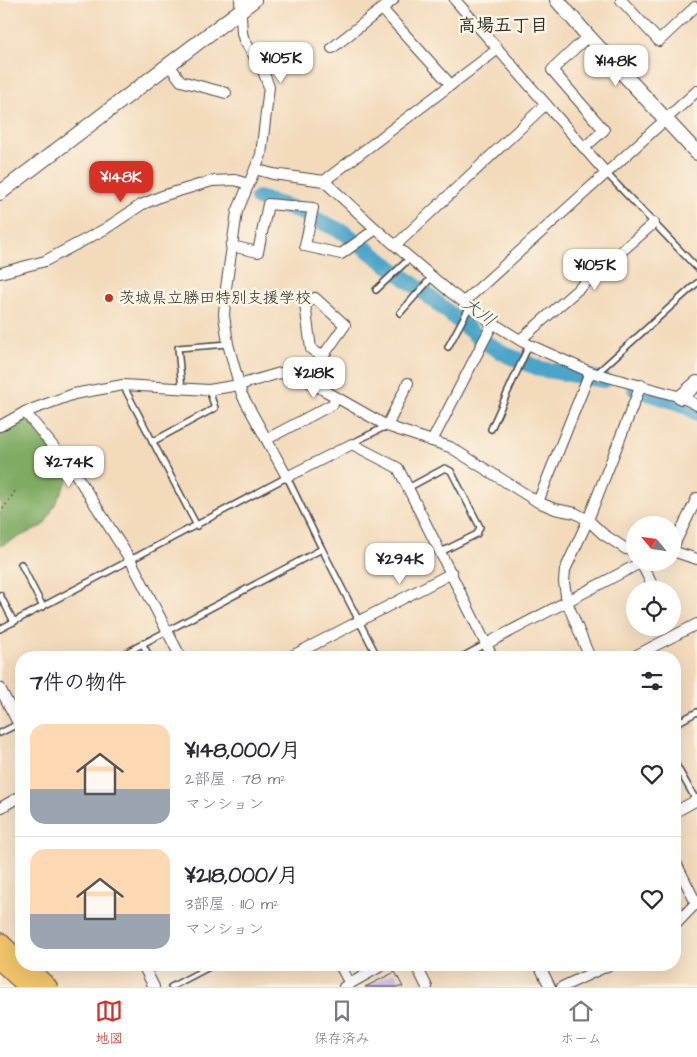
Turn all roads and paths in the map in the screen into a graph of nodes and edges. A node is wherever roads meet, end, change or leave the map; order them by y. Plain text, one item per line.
1 (254, 0) edge
2 (393, 0) edge
3 (455, 0) edge
4 (557, 0) edge
5 (621, 0) edge
6 (241, 5) edge
7 (694, 5) edge
8 (382, 9) junction
9 (588, 36) junction
10 (332, 48) dead end
11 (498, 49) junction
12 (169, 65) junction
13 (451, 85) junction
14 (697, 91) edge
15 (226, 93) dead end
16 (546, 104) junction
17 (666, 119) junction
18 (584, 148) junction
19 (697, 153) edge
20 (255, 169) junction
21 (606, 173) junction
22 (324, 181) junction
23 (248, 184) junction
24 (0, 193) edge
25 (654, 223) junction
26 (376, 229) junction
27 (396, 245) junction
28 (231, 246) junction
29 (410, 258) junction
30 (697, 268) edge
31 (1, 270) edge
32 (433, 276) junction
33 (697, 282) edge
34 (376, 290) dead end
35 (467, 304) junction
36 (400, 312) dead end
37 (493, 323) junction
38 (524, 342) junction
39 (228, 344) junction
40 (448, 347) dead end
41 (323, 357) junction
42 (593, 373) junction
43 (306, 380) junction
44 (408, 383) dead end
45 (697, 383) edge
46 (122, 385) junction
47 (239, 385) junction
48 (641, 385) junction
49 (182, 389) junction
50 (209, 390) junction
51 (336, 397) junction
52 (681, 397) junction
53 (697, 405) edge
54 (25, 412) junction
55 (0, 426) edge
56 (387, 426) junction
57 (491, 430) dead end
58 (267, 439) junction
59 (432, 441) junction
60 (152, 442) junction
61 (352, 444) junction
62 (287, 478) junction
63 (408, 488) junction
64 (16, 490) dead end
65 (697, 498) edge
66 (538, 502) junction
67 (0, 513) edge
68 (588, 520) junction
69 (197, 526) junction
70 (681, 531) edge
71 (322, 549) junction
72 (626, 550) edge
73 (441, 552) junction
74 (681, 554) edge
75 (697, 559) edge
76 (131, 561) junction
77 (21, 564) dead end
78 (627, 571) edge
79 (452, 574) junction
80 (0, 595) edge
81 (567, 602) junction
82 (43, 607) junction
83 (359, 620) junction
84 (14, 622) junction
85 (697, 624) edge
86 (681, 628) edge
87 (0, 630) edge
88 (167, 631) junction
89 (666, 636) edge
90 (142, 643) junction
91 (486, 644) junction
92 (128, 651) edge
93 (146, 651) edge
94 (177, 651) edge
95 (301, 651) edge
96 (374, 651) edge
97 (473, 651) edge
98 (490, 651) edge
99 (587, 651) edge
100 (642, 651) edge
101 (0, 688) edge
102 (15, 707) edge
103 (697, 712) edge
104 (681, 721) edge
105 (15, 728) edge
106 (0, 733) edge
107 (681, 774) edge
108 (15, 799) edge
109 (696, 801) edge
110 (0, 808) edge
111 (681, 809) edge
112 (681, 873) edge
113 (697, 903) edge
114 (681, 919) edge
115 (0, 942) edge
116 (15, 958) edge
117 (0, 961) edge
118 (15, 967) edge
119 (27, 971) edge
120 (146, 971) edge
121 (202, 971) edge
122 (342, 971) edge
123 (373, 971) edge
124 (419, 971) edge
125 (542, 971) edge
126 (596, 971) edge
127 (347, 986) edge
128 (48, 987) edge
129 (154, 987) edge
130 (171, 987) edge
131 (427, 987) edge
132 (550, 987) edge
133 (562, 987) edge

1 - 6 street
2 - 8 street
3 - 11 street
4 - 9 street
5 - 7 street
6 - 12 street
6 - 20 street
8 - 10 street
8 - 13 street
9 - 17 street
9 - 18 street
11 - 13 street
11 - 16 street
12 - 15 street
12 - 24 street
13 - 22 street
14 - 17 street
16 - 18 street
16 - 27 street
17 - 19 street
17 - 21 street
18 - 21 street
20 - 22 street
20 - 23 street
21 - 25 lane
21 - 35 street
22 - 26 street
23 - 28 street
23 - 31 street
25 - 30 lane
25 - 38 street
26 - 27 street
26 - 28 street
27 - 29 street
28 - 39 street
29 - 32 street
29 - 34 lane
32 - 35 street
32 - 36 lane
33 - 42 lane
35 - 37 street
35 - 40 lane
37 - 38 street
37 - 59 street
38 - 42 street
38 - 57 lane
39 - 47 street
39 - 49 lane
41 - 41 street
41 - 43 street
42 - 48 street
42 - 66 street
43 - 47 street
43 - 51 street
44 - 56 street
45 - 52 street
46 - 49 street
46 - 54 street
46 - 60 lane
47 - 50 street
47 - 58 street
48 - 52 street
48 - 68 street
49 - 50 street
50 - 60 lane
51 - 56 street
51 - 58 street
52 - 53 street
54 - 55 street
54 - 76 street
56 - 59 street
56 - 61 lane
58 - 62 street
59 - 66 street
60 - 69 lane
61 - 62 street
61 - 63 street
62 - 69 lane
62 - 71 lane
63 - 73 street
63 - 73 lane
64 - 67 path
65 - 70 street
66 - 68 street
68 - 72 street
68 - 81 street
69 - 76 lane
71 - 83 lane
71 - 88 lane
73 - 79 street
74 - 75 street
76 - 82 lane
76 - 88 street
77 - 82 lane
78 - 81 street
79 - 83 street
79 - 91 street
80 - 84 lane
81 - 91 street
81 - 99 street
82 - 84 lane
83 - 95 street
83 - 96 lane
84 - 87 lane
85 - 86 street
88 - 90 lane
88 - 94 street
89 - 100 street
90 - 92 lane
90 - 93 lane
91 - 97 lane
91 - 98 street
101 - 102 street
103 - 104 lane
105 - 106 lane
107 - 109 lane
108 - 110 street
109 - 111 street
112 - 113 street
113 - 114 street
115 - 116 highway
117 - 118 highway
119 - 128 highway
120 - 129 street
121 - 130 lane
122 - 127 street
123 - 127 street
124 - 131 street
125 - 132 street
126 - 133 street

